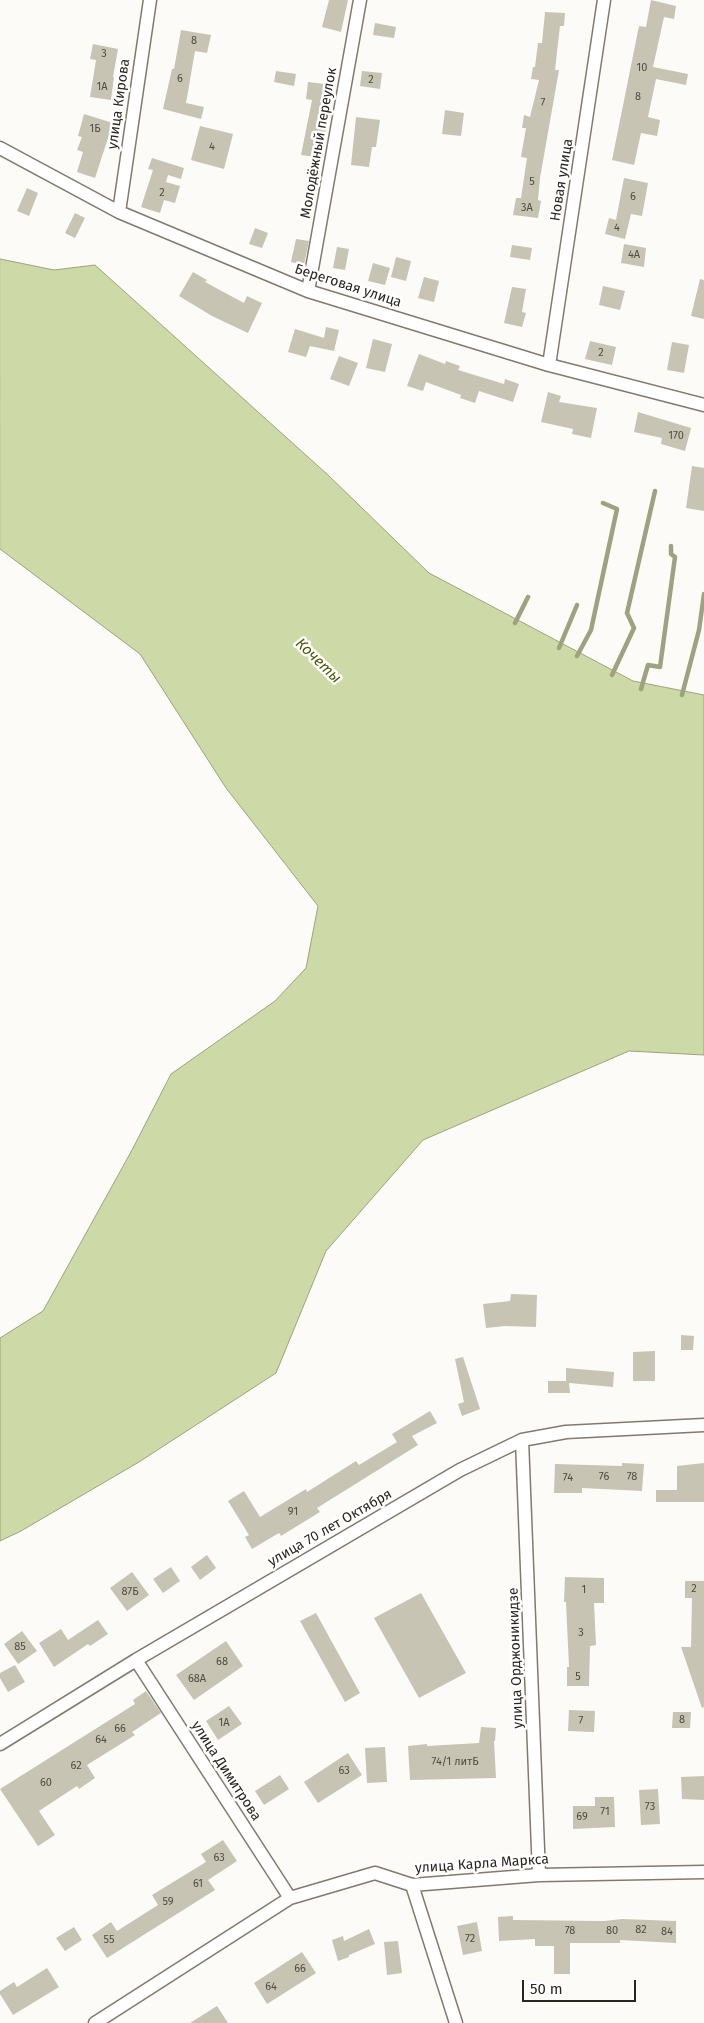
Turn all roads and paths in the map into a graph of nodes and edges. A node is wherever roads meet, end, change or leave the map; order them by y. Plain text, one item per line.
1 (150, 0) edge
2 (360, 0) edge
3 (604, 0) edge
4 (0, 148) edge
5 (119, 212) junction
6 (308, 291) junction
7 (549, 365) junction
8 (704, 405) edge
9 (704, 1425) edge
10 (522, 1440) junction
11 (136, 1660) junction
12 (0, 1744) edge
13 (704, 1872) edge
14 (539, 1875) junction
15 (412, 1885) junction
16 (290, 1898) junction
17 (95, 2023) edge
18 (456, 2023) edge

1 - 5 street, улица Кирова
2 - 6 street, Молодёжный переулок
3 - 7 street, Новая улица
4 - 5 street, Береговая улица
5 - 6 street, Береговая улица
6 - 7 street, Береговая улица
7 - 8 street, Береговая улица
9 - 10 street, улица 70 лет Октября
10 - 11 street, улица 70 лет Октября
10 - 14 street, улица Орджоникидзе
11 - 12 street, улица 70 лет Октября
11 - 16 street, улица Димитрова
13 - 14 street, улица Карла Маркса
14 - 15 street, улица Карла Маркса
15 - 16 street, улица Карла Маркса
15 - 18 street
16 - 17 street, улица Карла Маркса

